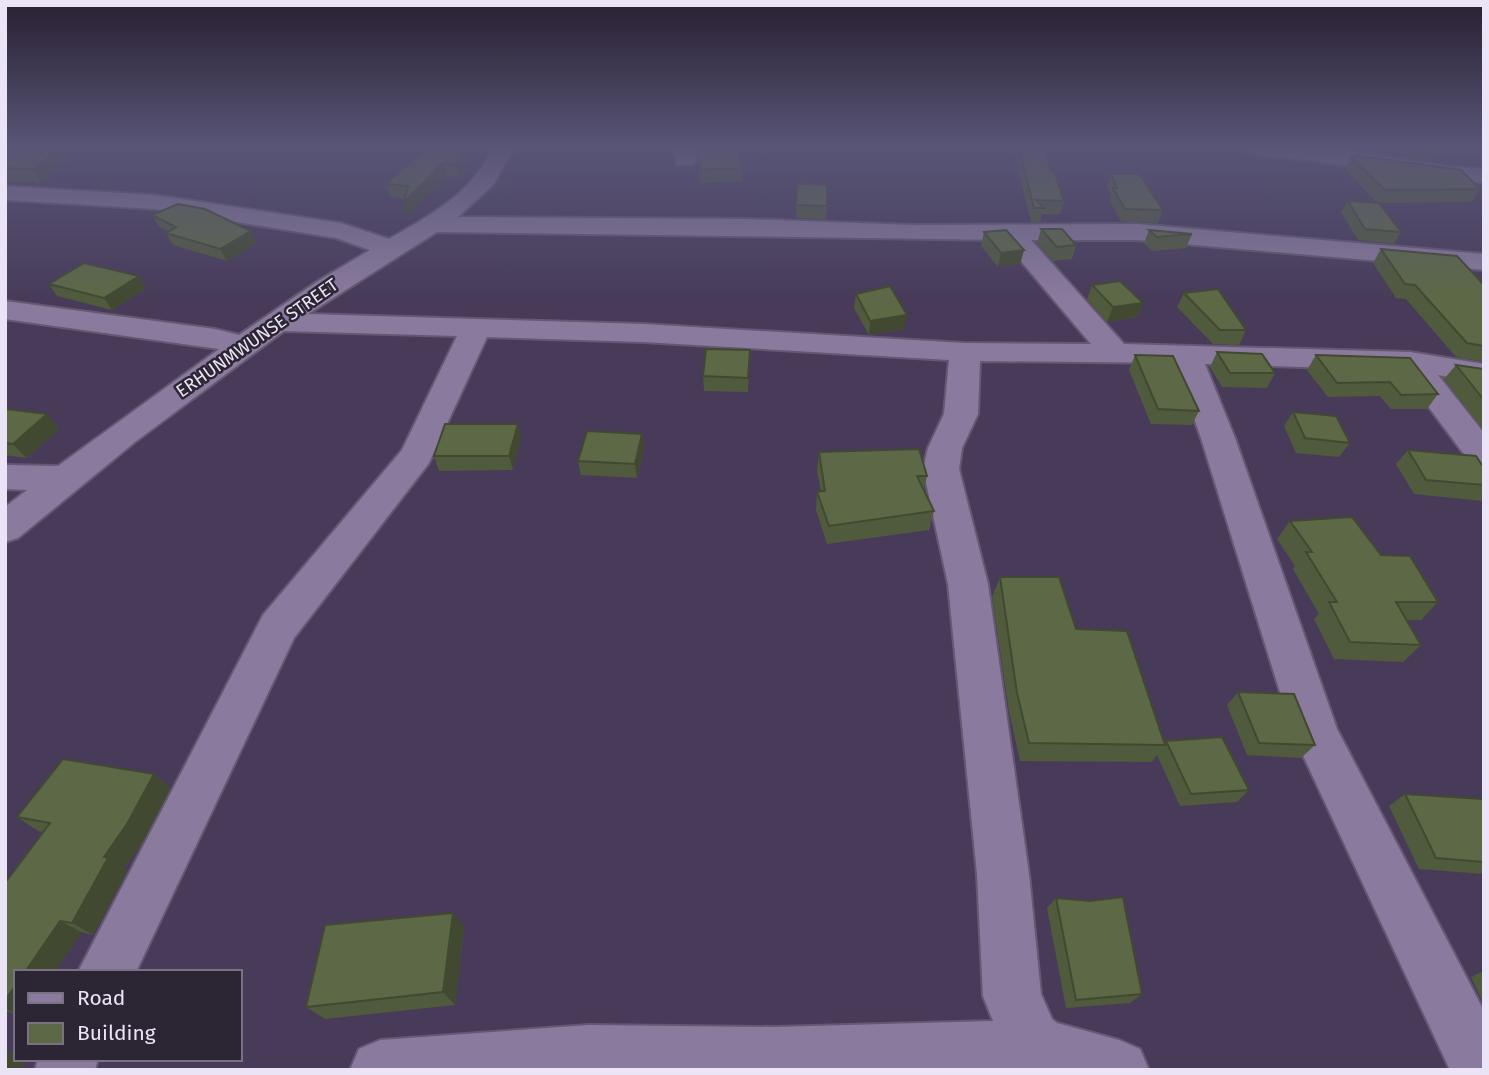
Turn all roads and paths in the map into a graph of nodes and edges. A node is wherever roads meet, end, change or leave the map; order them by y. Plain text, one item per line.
1 (91, 198) edge
2 (466, 198) edge
3 (430, 223) junction
4 (1010, 232) junction
5 (389, 248) junction
6 (1484, 262) edge
7 (5, 310) edge
8 (278, 321) junction
9 (475, 328) junction
10 (242, 346) junction
11 (964, 352) junction
12 (1116, 354) junction
13 (1186, 354) junction
14 (1410, 361) junction
15 (1484, 374) edge
16 (1484, 457) edge
17 (5, 477) edge
18 (64, 479) junction
19 (5, 528) edge
20 (107, 970) edge
21 (1042, 1049) junction
22 (380, 1070) edge
23 (1119, 1070) edge
24 (1482, 1070) edge

1 - 5 street
2 - 3 street, ERHUNMWUNSE STREET
3 - 4 street
3 - 5 street, ERHUNMWUNSE STREET
4 - 6 street
4 - 12 street
5 - 8 street, ERHUNMWUNSE STREET
7 - 10 street
8 - 9 street
8 - 10 street, ERHUNMWUNSE STREET
9 - 11 street
9 - 20 street
10 - 18 street, ERHUNMWUNSE STREET
11 - 12 street
11 - 21 street
12 - 13 street
13 - 14 street
13 - 24 street
14 - 15 street
14 - 16 street
17 - 18 street
18 - 19 street, ERHUNMWUNSE STREET
21 - 22 street
21 - 23 street

